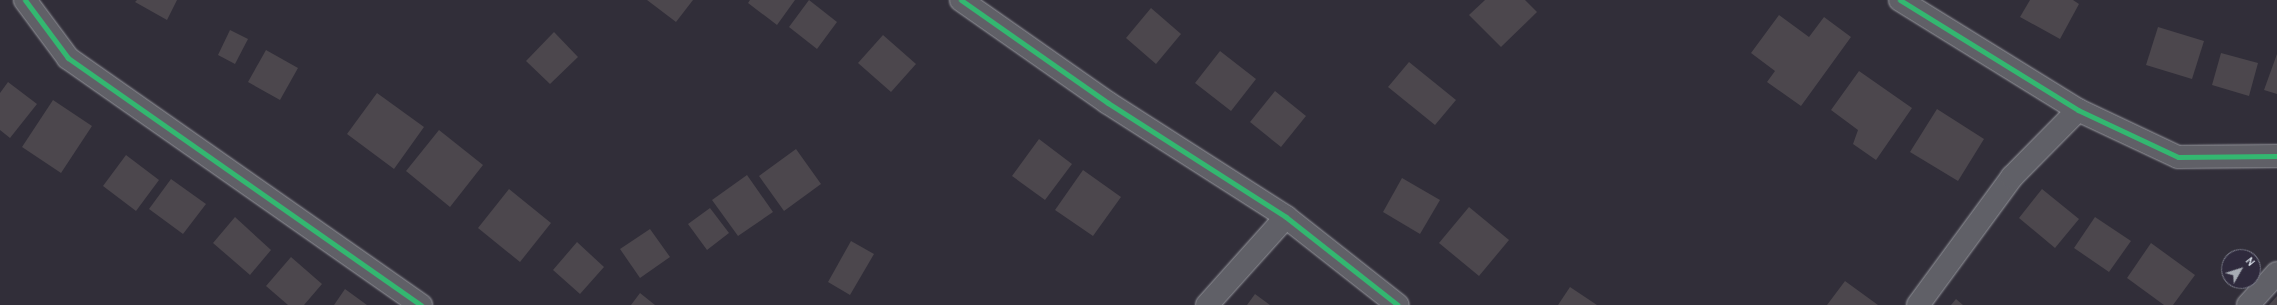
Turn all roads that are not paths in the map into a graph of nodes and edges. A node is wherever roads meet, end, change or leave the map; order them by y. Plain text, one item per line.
1 (25, 0) edge
2 (961, 0) edge
3 (1900, 0) edge
4 (2078, 110) junction
5 (2277, 156) edge
6 (1286, 217) junction
7 (2277, 273) edge
8 (421, 305) edge
9 (1207, 305) edge
10 (1398, 305) edge
11 (1918, 305) edge
12 (2248, 305) edge

1 - 8 street
2 - 6 street
3 - 4 street
4 - 5 street
4 - 11 street
6 - 9 street
6 - 10 street
7 - 12 street

